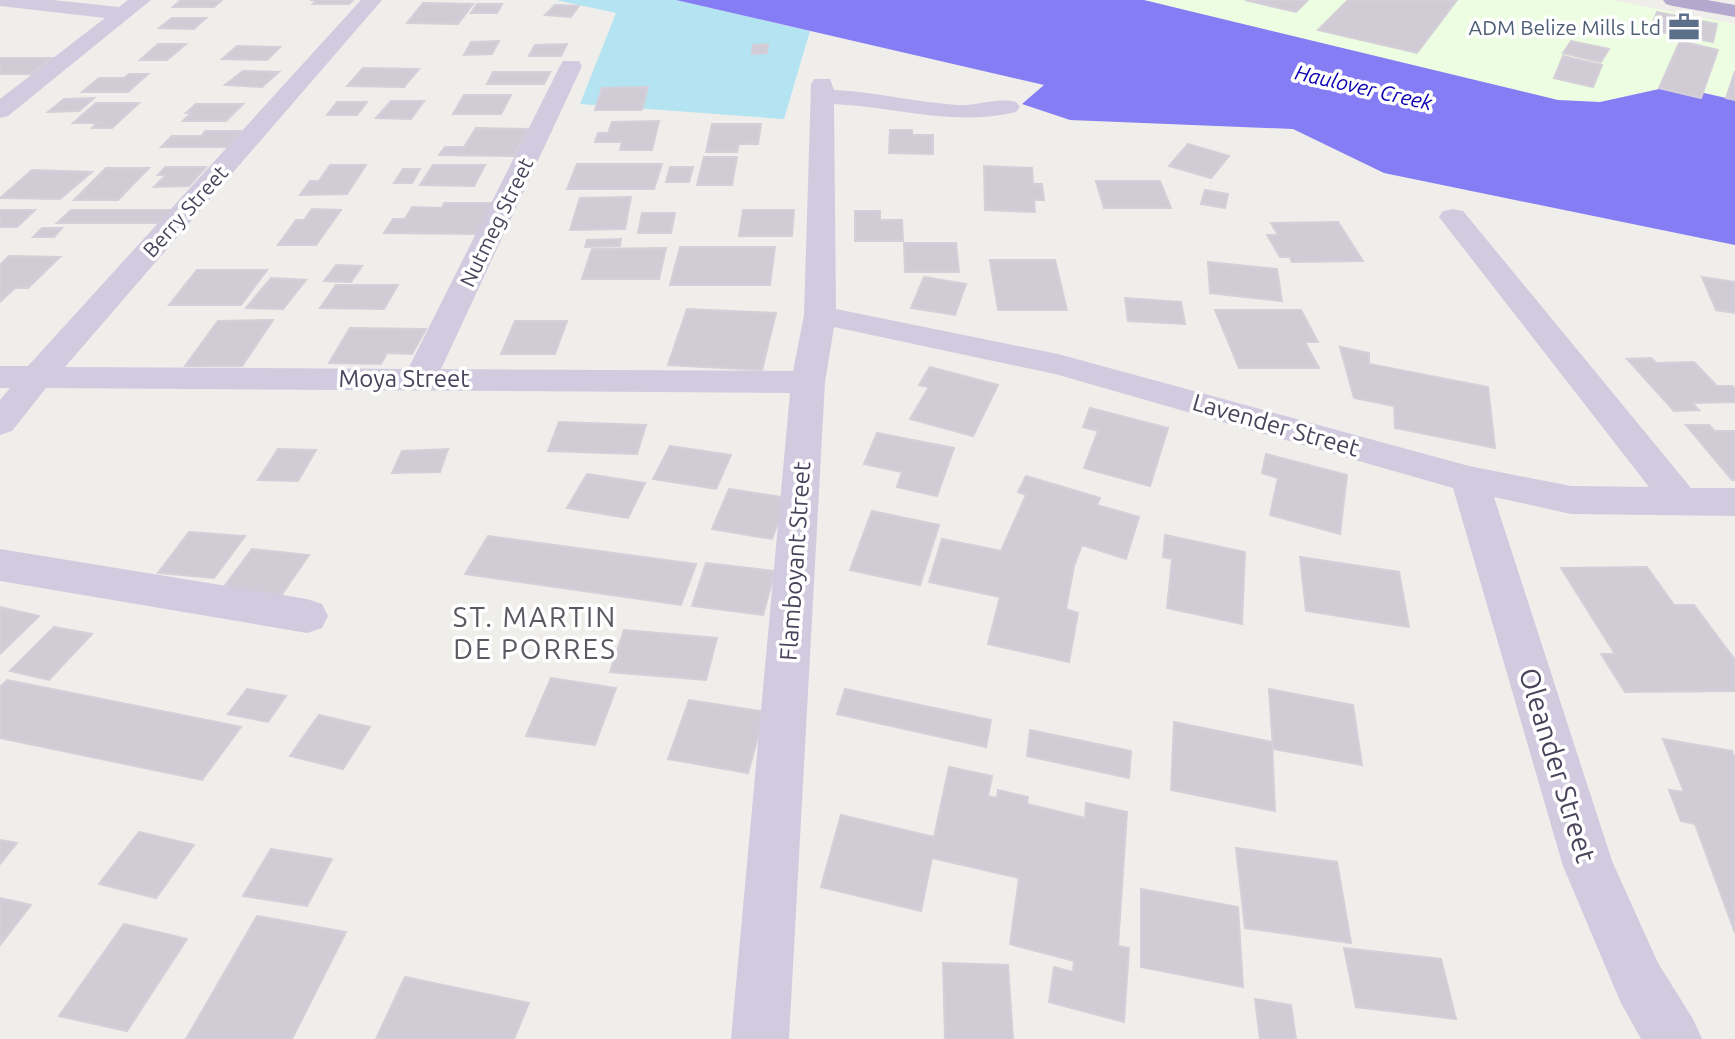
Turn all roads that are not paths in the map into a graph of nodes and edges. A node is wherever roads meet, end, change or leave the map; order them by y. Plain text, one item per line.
1 (0, 0) edge
2 (141, 0) edge
3 (372, 0) edge
4 (1673, 0) edge
5 (1735, 11) edge
6 (122, 14) junction
7 (571, 66) dead end
8 (1008, 107) dead end
9 (0, 111) edge
10 (1453, 217) dead end
11 (820, 315) junction
12 (38, 376) junction
13 (0, 377) edge
14 (420, 378) junction
15 (808, 382) junction
16 (0, 424) edge
17 (1469, 480) junction
18 (1681, 501) junction
19 (1735, 502) edge
20 (0, 565) edge
21 (307, 616) dead end
22 (760, 1039) edge
23 (1674, 1039) edge

1 - 6 street
2 - 6 street
3 - 12 street, Berry Street
4 - 5 main road
6 - 9 street
7 - 14 street, Nutmeg Street
8 - 11 street, Flamboyant Street
10 - 18 street
11 - 15 street, Flamboyant Street
11 - 17 street, Lavender Street
12 - 13 street, Moya Street
12 - 14 street, Moya Street
12 - 16 street, Berry Street
14 - 15 street, Moya Street
15 - 22 street, Flamboyant Street
17 - 18 street, Lavender Street
17 - 23 street, Oleander Street
18 - 19 street, Lavender Street
20 - 21 street

